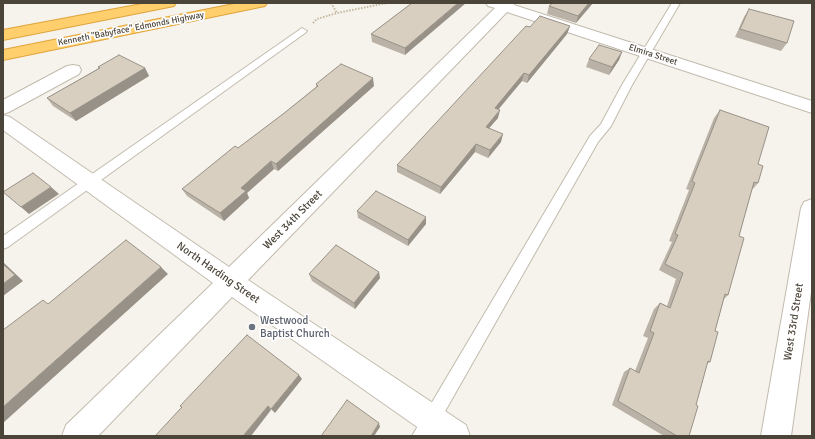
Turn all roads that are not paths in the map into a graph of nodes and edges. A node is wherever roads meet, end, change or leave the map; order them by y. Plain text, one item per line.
1 (169, 3) edge
2 (260, 3) edge
3 (676, 3) edge
4 (502, 4) edge
5 (302, 31) road end
6 (3, 35) edge
7 (646, 53) junction
8 (3, 55) edge
9 (73, 70) dead end
10 (812, 107) edge
11 (3, 108) edge
12 (3, 121) edge
13 (89, 182) junction
14 (812, 208) edge
15 (3, 243) edge
16 (231, 282) junction
17 (426, 428) edge
18 (77, 436) edge
19 (455, 436) edge
20 (776, 436) edge

1 - 6 highway, Kenneth "Babyface" Edmonds Highway
2 - 8 highway, Kenneth "Babyface" Edmonds Highway
3 - 7 lane
4 - 7 street, Elmira Street
4 - 16 street, West 34th Street
5 - 13 lane
7 - 10 street, Elmira Street
7 - 17 lane
9 - 11 street
12 - 13 street, North Harding Street
13 - 15 lane
13 - 16 street, North Harding Street
14 - 20 street, West 33rd Street
16 - 17 street, North Harding Street
16 - 18 street, West 34th Street
17 - 19 street, North Harding Street

